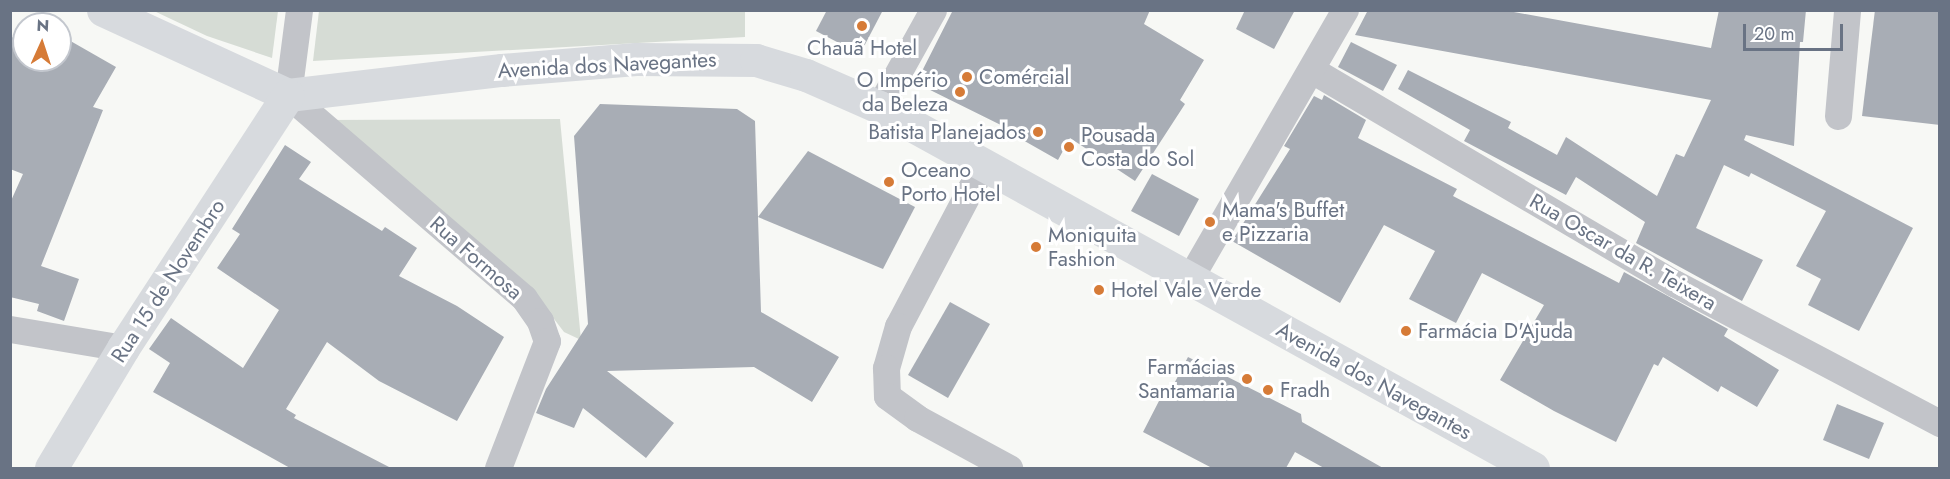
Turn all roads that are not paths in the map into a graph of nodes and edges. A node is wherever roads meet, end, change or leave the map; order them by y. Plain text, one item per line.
1 (103, 10) edge
2 (299, 10) edge
3 (933, 10) edge
4 (1345, 10) edge
5 (1847, 10) edge
6 (1312, 70) junction
7 (288, 95) junction
8 (879, 107) junction
9 (1838, 116) dead end
10 (983, 165) junction
11 (1190, 278) junction
12 (10, 329) edge
13 (123, 348) junction
14 (1940, 423) edge
15 (51, 468) edge
16 (498, 468) edge
17 (1009, 468) edge
18 (1533, 468) edge

1 - 7 main road
2 - 7 street
3 - 8 street
4 - 6 street
5 - 9 street
6 - 11 street
6 - 14 street, Rua Oscar da R. Teixera
7 - 8 main road, Avenida dos Navegantes
7 - 13 main road, Rua 15 de Novembro
7 - 16 street, Rua Formosa
8 - 10 main road, Avenida dos Navegantes
10 - 11 main road, Avenida dos Navegantes
10 - 17 street
11 - 18 main road, Avenida dos Navegantes
12 - 13 street
13 - 15 main road, Rua 15 de Novembro

